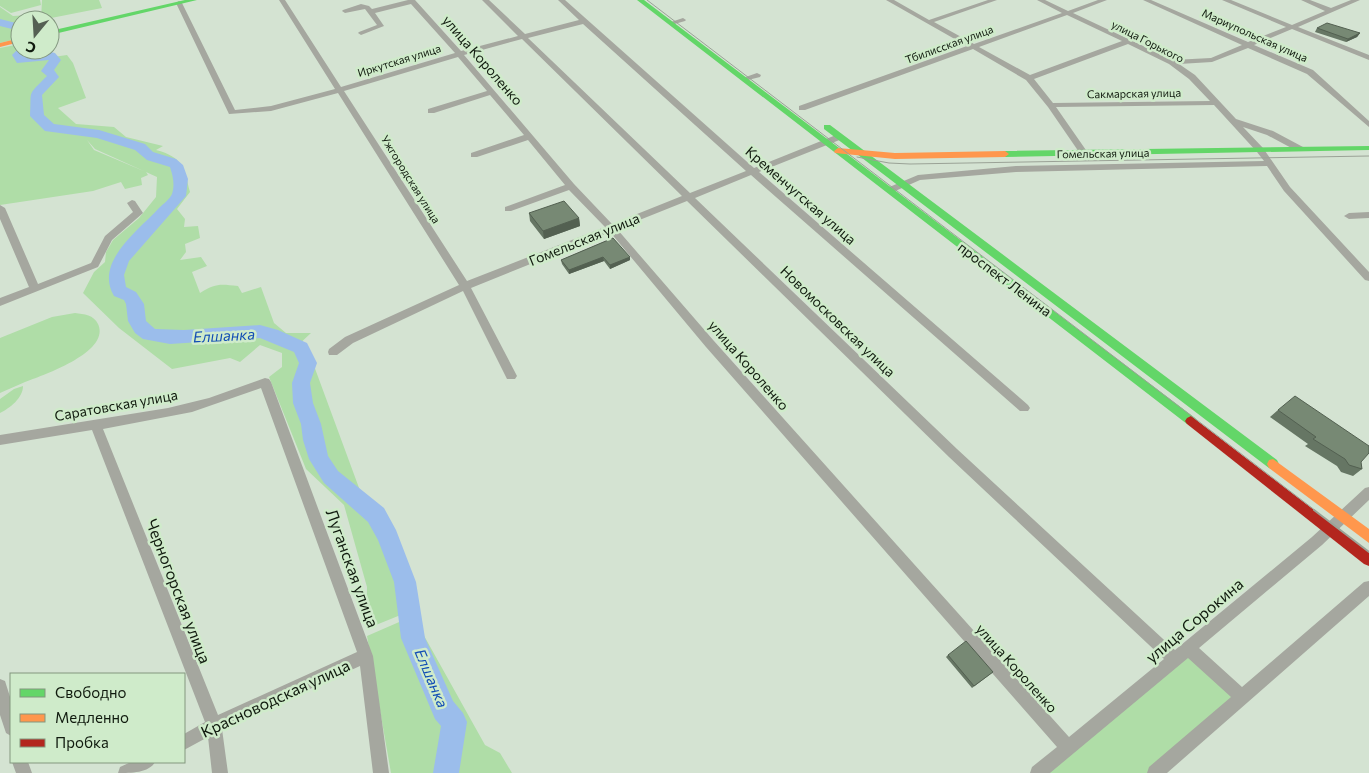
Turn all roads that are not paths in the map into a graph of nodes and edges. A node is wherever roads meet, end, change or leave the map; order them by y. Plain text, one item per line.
1 (194, 0) edge
2 (282, 0) edge
3 (485, 0) edge
4 (561, 0) edge
5 (640, 0) edge
6 (656, 0) edge
7 (889, 0) edge
8 (994, 0) edge
9 (1040, 0) edge
10 (1104, 0) edge
11 (1146, 0) edge
12 (1225, 0) edge
13 (1304, 0) edge
14 (1357, 0) edge
15 (411, 1) edge
16 (178, 2) edge
17 (345, 11) dead end
18 (1332, 11) junction
19 (370, 12) junction
20 (1067, 13) junction
21 (683, 20) junction
22 (585, 21) junction
23 (929, 22) junction
24 (671, 24) junction
25 (1293, 28) junction
26 (60, 31) edge
27 (361, 33) dead end
28 (524, 37) junction
29 (1127, 42) junction
30 (1249, 44) junction
31 (973, 47) junction
32 (459, 53) junction
33 (1369, 58) edge
34 (1172, 62) junction
35 (757, 75) junction
36 (1029, 78) junction
37 (744, 79) junction
38 (769, 84) dead end
39 (340, 89) junction
40 (490, 92) junction
41 (790, 99) dead end
42 (1217, 103) junction
43 (1051, 105) junction
44 (802, 108) junction
45 (430, 111) dead end
46 (1233, 121) junction
47 (1369, 125) edge
48 (530, 136) junction
49 (839, 137) junction
50 (827, 142) junction
51 (1369, 148) edge
52 (1300, 149) junction
53 (1260, 150) junction
54 (838, 151) junction
55 (1084, 153) junction
56 (864, 154) junction
57 (474, 155) dead end
58 (1270, 163) junction
59 (753, 171) junction
60 (903, 184) junction
61 (571, 186) junction
62 (890, 190) junction
63 (689, 196) junction
64 (132, 203) dead end
65 (0, 208) edge
66 (508, 209) dead end
67 (1369, 215) edge
68 (1349, 216) dead end
69 (611, 228) junction
70 (1369, 278) edge
71 (465, 286) junction
72 (35, 289) junction
73 (0, 302) edge
74 (1122, 350) junction
75 (333, 352) dead end
76 (1108, 357) junction
77 (511, 376) dead end
78 (265, 382) joint
79 (1024, 408) dead end
80 (95, 424) junction
81 (0, 440) edge
82 (1369, 492) edge
83 (1342, 517) junction
84 (1329, 529) junction
85 (1369, 536) edge
86 (1369, 560) edge
87 (1369, 587) edge
88 (1188, 648) junction
89 (366, 656) junction
90 (1174, 659) junction
91 (0, 686) edge
92 (1242, 697) junction
93 (10, 724) edge
94 (214, 725) junction
95 (185, 741) edge
96 (1068, 748) junction
97 (145, 763) edge
98 (126, 773) edge
99 (220, 773) edge
100 (382, 773) edge
101 (1038, 773) edge
102 (1155, 773) edge

1 - 16 main road
2 - 39 street, Ужгородская улица
3 - 28 street, Новомосковская улица
4 - 22 street, Кременчугская улица
5 - 24 main road, проспект Ленина
6 - 21 main road
7 - 23 street
8 - 23 street
9 - 20 street, улица Горького
10 - 20 street, Тбилисская улица
11 - 30 street, Мариупольская улица
12 - 25 street
13 - 18 street
14 - 18 street
15 - 19 street
15 - 32 street, улица Короленко
16 - 26 main road
16 - 39 street, Иркутская улица
17 - 19 street
18 - 25 street
19 - 27 street
20 - 29 street, улица Горького
20 - 31 street, Тбилисская улица
21 - 24 street
21 - 35 main road
22 - 28 street, Иркутская улица
22 - 59 street, Кременчугская улица
23 - 31 street
24 - 37 main road, проспект Ленина
25 - 30 street
25 - 33 street
28 - 32 street, Иркутская улица
28 - 63 street, Новомосковская улица
29 - 34 street, улица Горького
29 - 36 street
30 - 34 street
30 - 47 street, Мариупольская улица
31 - 36 street
31 - 44 street, Тбилисская улица
32 - 39 street, Иркутская улица
32 - 40 street, улица Короленко
34 - 42 street, улица Горького
35 - 37 street
35 - 38 main road
36 - 43 street
37 - 50 main road, проспект Ленина
39 - 71 street, Ужгородская улица
40 - 45 street
40 - 48 street, улица Короленко
41 - 44 main road, проспект Ленина
42 - 43 street, Сакмарская улица
42 - 46 street, улица Горького
43 - 55 street
44 - 49 main road, проспект Ленина
46 - 52 street
46 - 53 street, улица Горького
48 - 57 street
48 - 61 street, улица Короленко
49 - 50 street, Гомельская улица
49 - 56 main road, проспект Ленина
50 - 54 main road, проспект Ленина
50 - 59 street, Гомельская улица
51 - 52 main road, Гомельская улица
52 - 53 main road, Гомельская улица
53 - 55 main road, Гомельская улица
53 - 58 street, улица Горького
54 - 56 main road, Гомельская улица
54 - 62 main road, проспект Ленина
55 - 56 main road, Гомельская улица
56 - 60 main road, проспект Ленина
58 - 60 street, Гомельская улица
58 - 70 street, улица Горького
59 - 63 street, Гомельская улица
59 - 79 street, Кременчугская улица
60 - 62 street, Гомельская улица
60 - 74 main road, проспект Ленина
61 - 66 street
61 - 69 street, улица Короленко
62 - 76 main road, проспект Ленина
63 - 69 street, Гомельская улица
63 - 90 street, Новомосковская улица
64 - 72 street
65 - 72 street
67 - 68 street
69 - 71 street, Гомельская улица
69 - 96 street, улица Короленко
71 - 75 street, Гомельская улица
71 - 77 street, Ужгородская улица
72 - 73 street
74 - 76 street
74 - 83 main road, проспект Ленина
76 - 84 main road, проспект Ленина
78 - 80 street, Саратовская улица
78 - 89 street, Луганская улица
80 - 81 street, Саратовская улица
80 - 94 street, Черногорская улица
82 - 83 street, улица Сорокина
83 - 84 street, улица Сорокина
83 - 85 main road, проспект Ленина
84 - 86 main road, проспект Ленина
84 - 88 street, улица Сорокина
87 - 92 street
88 - 90 street, улица Сорокина
88 - 92 street
89 - 94 street, Красноводская улица
89 - 100 street, Луганская улица
90 - 96 street, улица Сорокина
91 - 93 street
92 - 102 street
94 - 95 street, Красноводская улица
94 - 99 street, Черногорская улица
96 - 101 street, улица Сорокина
97 - 98 street

